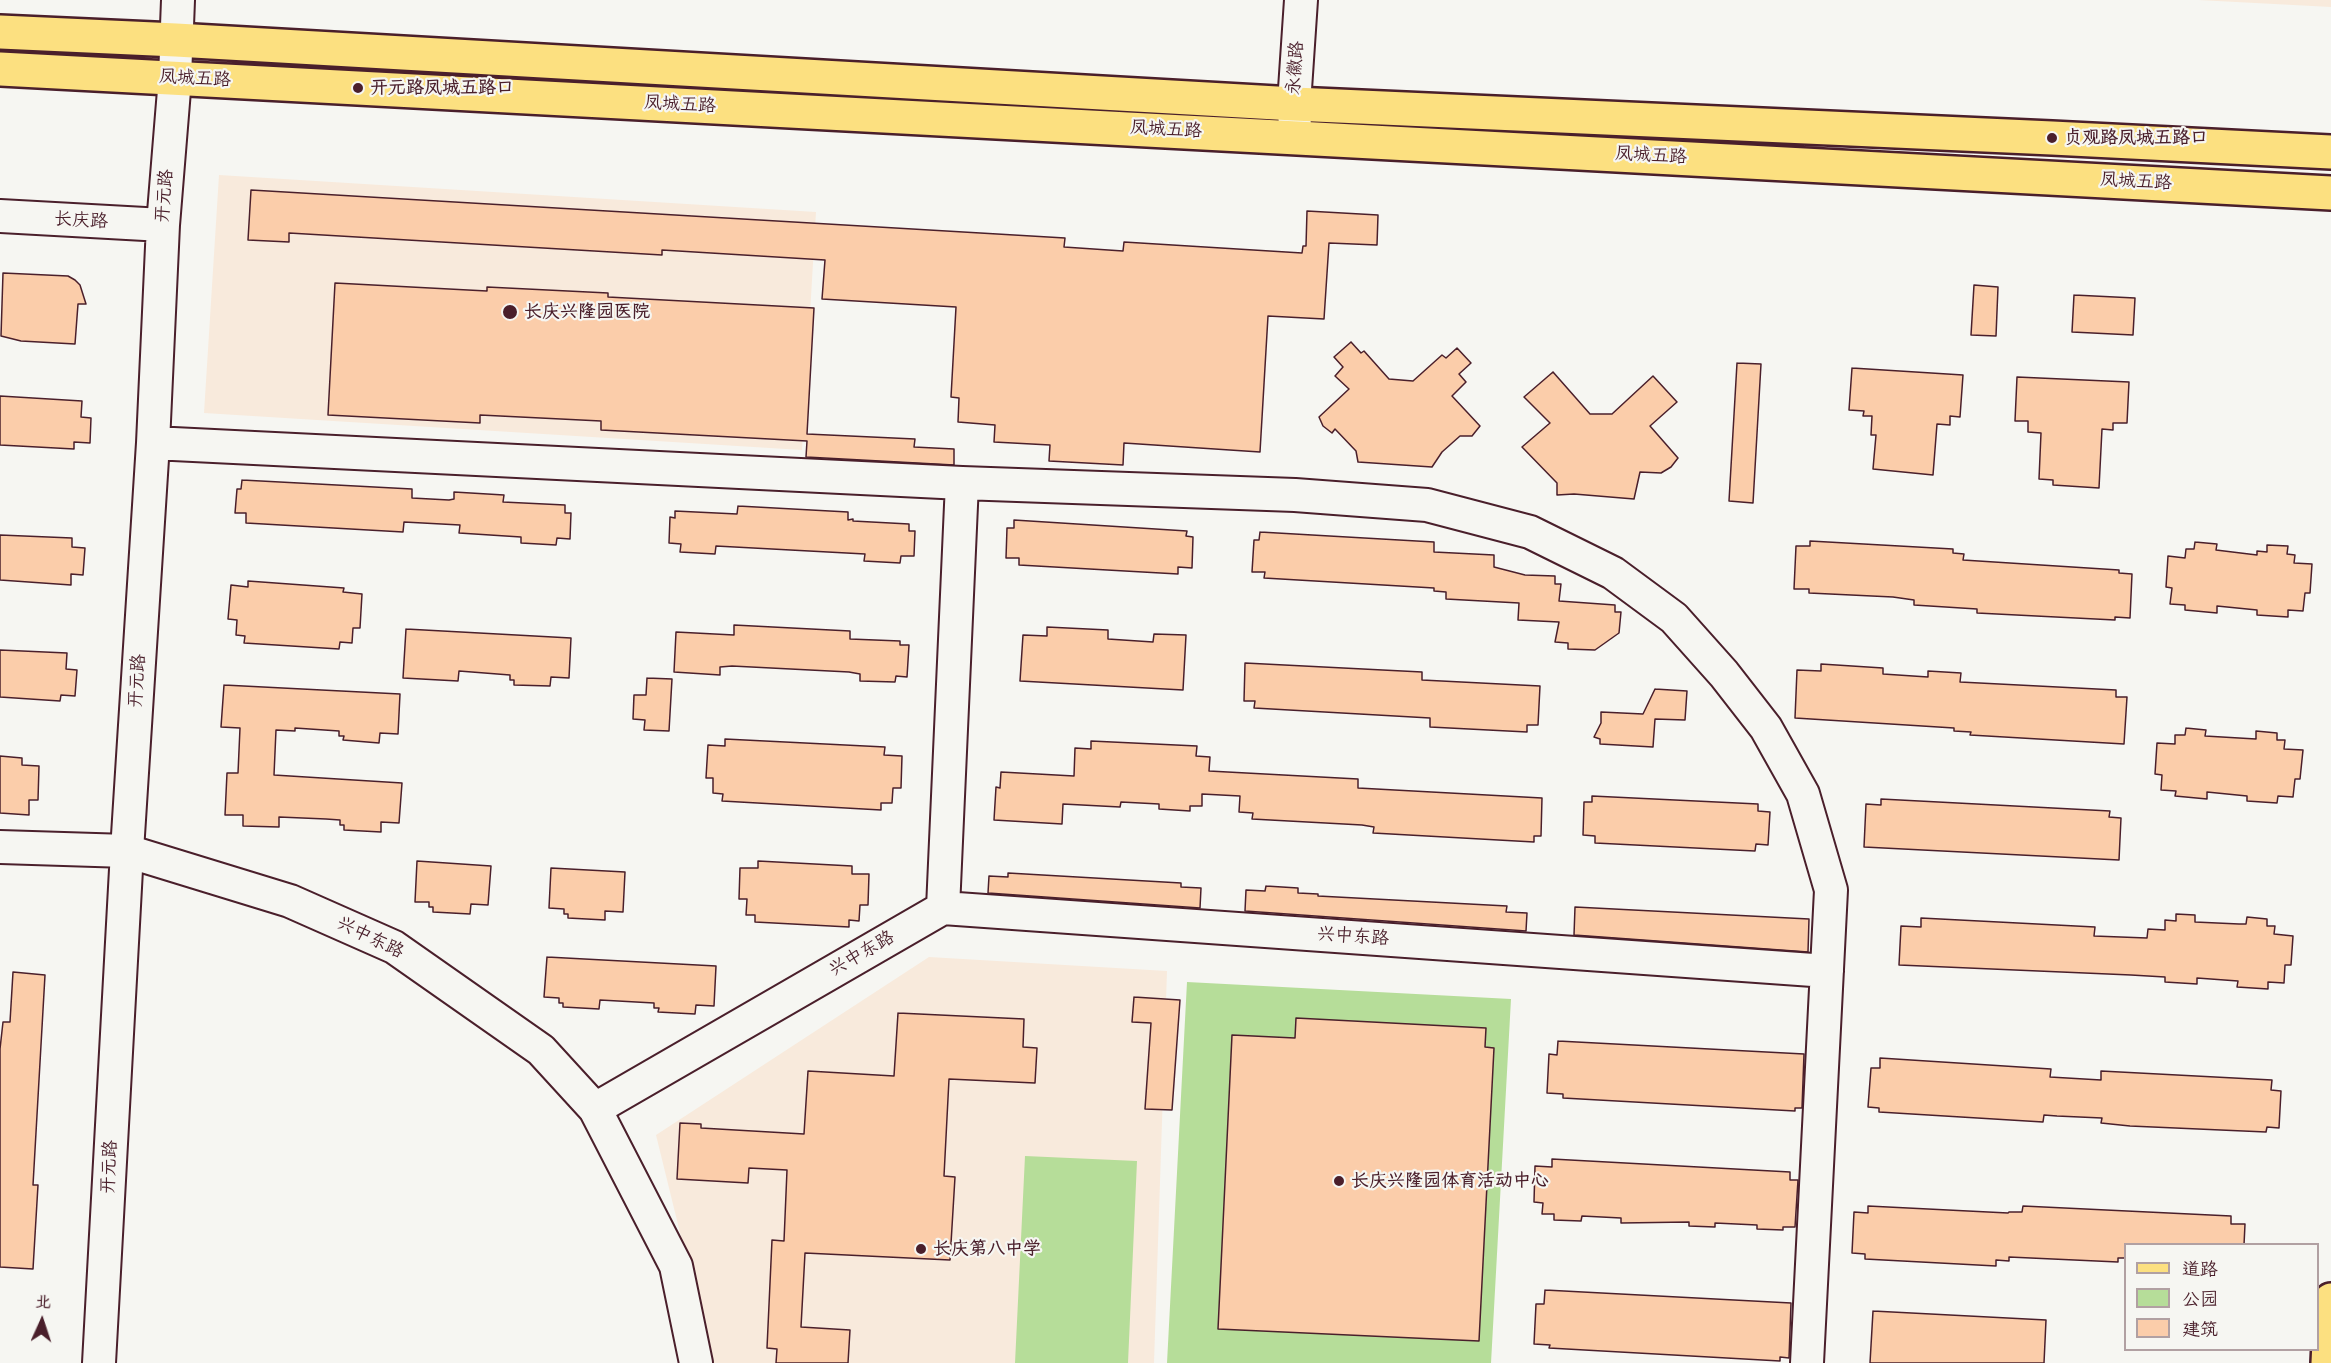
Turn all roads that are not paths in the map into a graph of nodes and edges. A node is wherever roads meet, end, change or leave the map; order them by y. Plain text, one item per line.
1 (178, 0) edge
2 (1301, 0) edge
3 (0, 32) edge
4 (176, 40) junction
5 (0, 69) edge
6 (175, 78) junction
7 (1294, 104) junction
8 (1295, 137) junction
9 (2331, 152) edge
10 (2331, 193) edge
11 (0, 216) edge
12 (162, 225) junction
13 (153, 443) junction
14 (962, 483) junction
15 (0, 847) edge
16 (127, 851) junction
17 (943, 908) junction
18 (1827, 971) junction
19 (595, 1109) junction
20 (2331, 1300) edge
21 (99, 1363) edge
22 (696, 1363) edge
23 (1807, 1363) edge
24 (2328, 1363) edge

1 - 4 street, 开元路
2 - 7 street, 永徽路
3 - 4 main road, 凤城五路
4 - 6 street, 开元路
4 - 7 main road, 凤城五路
5 - 6 main road, 凤城五路
6 - 8 main road, 凤城五路
6 - 12 street, 开元路
7 - 8 street, 永徽路
7 - 9 main road, 凤城五路
8 - 10 main road, 凤城五路
11 - 12 street, 长庆路
12 - 13 street, 开元路
13 - 14 street
13 - 16 street, 开元路
14 - 17 street
14 - 18 street
15 - 16 street, 兴中东路
16 - 19 street, 兴中东路
16 - 21 street, 开元路
17 - 18 street, 兴中东路
17 - 19 street, 兴中东路
18 - 23 street
19 - 22 street
20 - 24 main road

